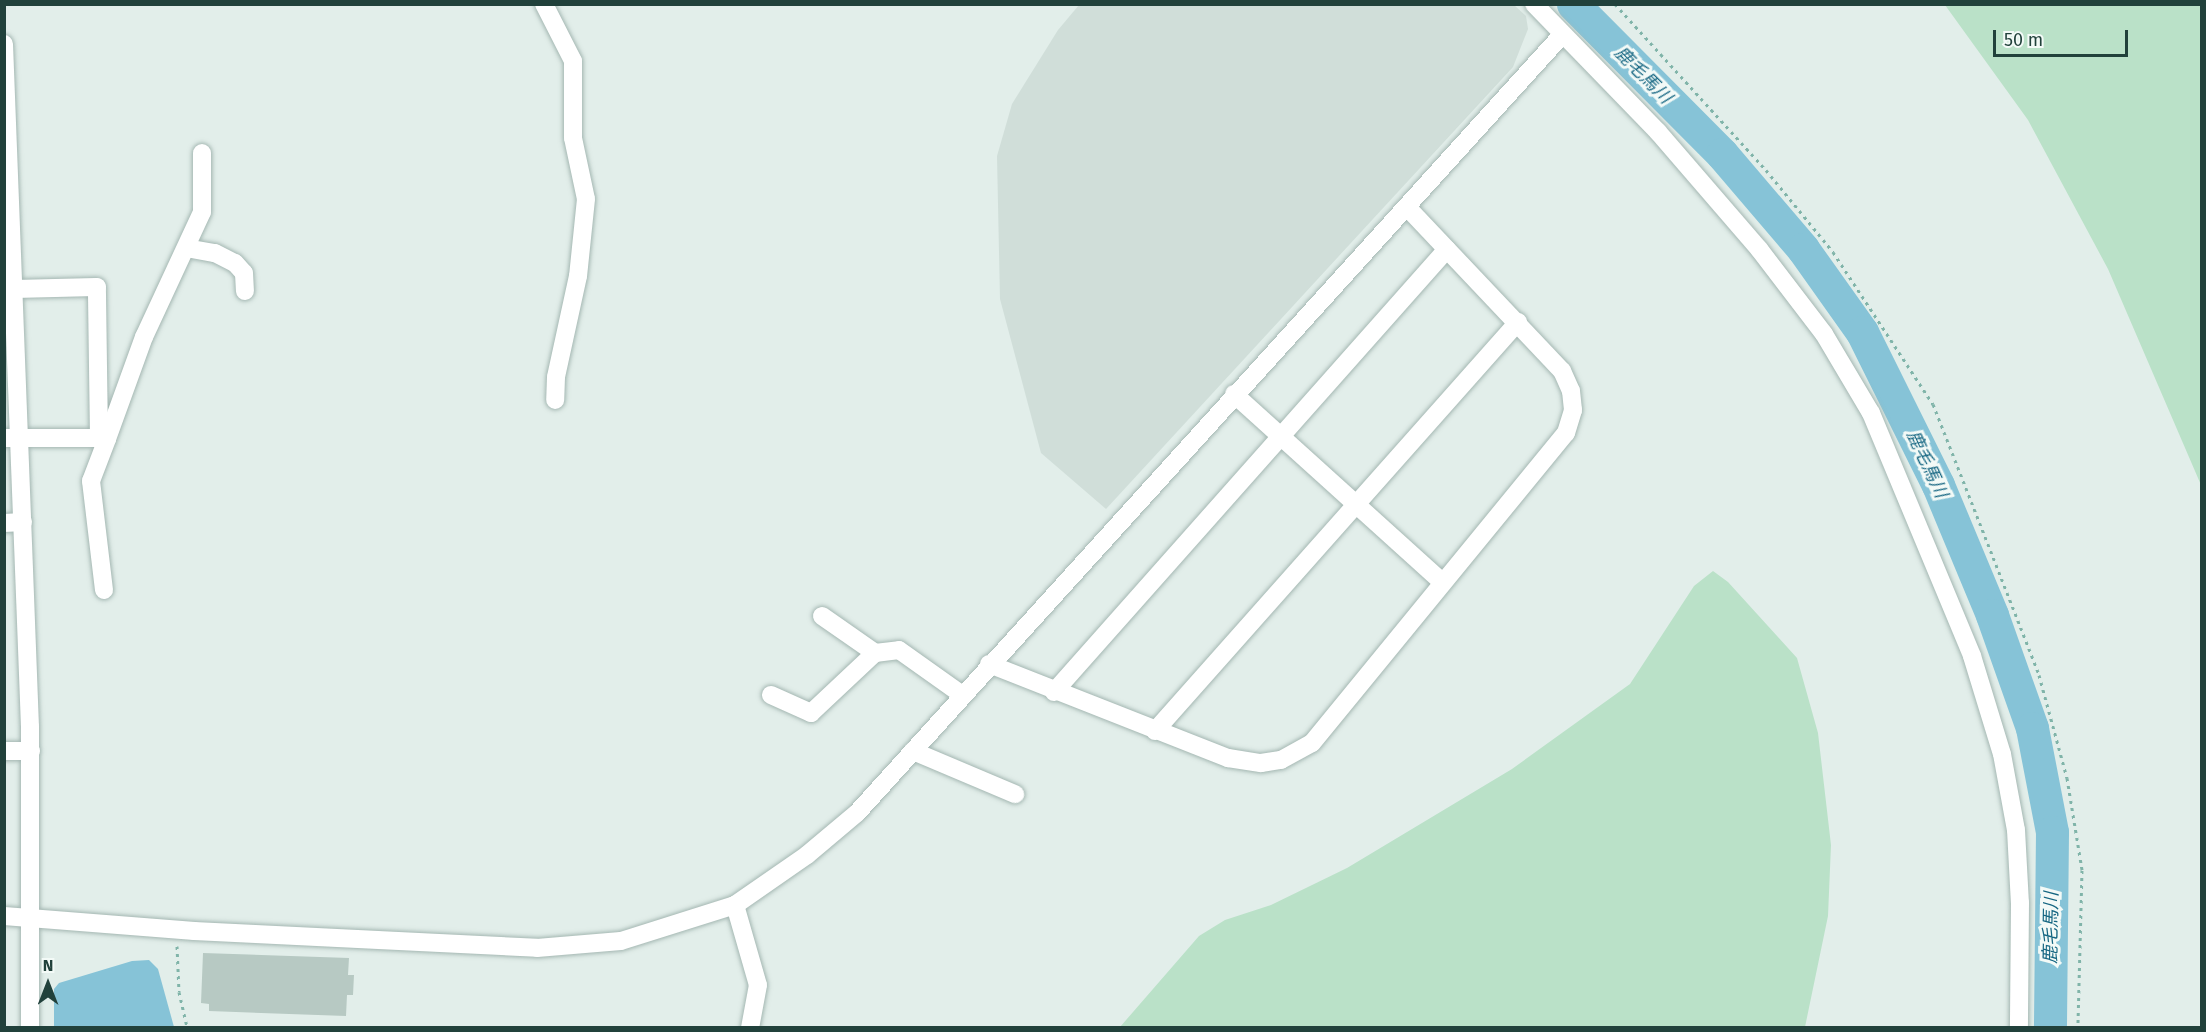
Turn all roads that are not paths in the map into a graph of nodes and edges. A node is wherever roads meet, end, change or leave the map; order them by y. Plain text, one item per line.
1 (544, 4) edge
2 (1534, 4) edge
3 (1562, 35) junction
4 (4, 44) edge
5 (202, 153) dead end
6 (1407, 207) junction
7 (186, 248) junction
8 (1447, 249) junction
9 (13, 289) junction
10 (245, 291) dead end
11 (1518, 322) junction
12 (1234, 394) junction
13 (555, 400) dead end
14 (1280, 436) junction
15 (13, 438) edge
16 (103, 439) junction
17 (1354, 502) junction
18 (23, 522) junction
19 (4, 523) edge
20 (1442, 582) junction
21 (104, 590) dead end
22 (822, 616) dead end
23 (875, 653) junction
24 (989, 664) junction
25 (1054, 692) junction
26 (961, 694) junction
27 (771, 695) dead end
28 (1155, 731) junction
29 (30, 750) junction
30 (4, 751) edge
31 (913, 751) junction
32 (1016, 794) dead end
33 (735, 905) junction
34 (4, 916) edge
35 (32, 918) junction
36 (30, 1028) edge
37 (750, 1028) edge
38 (2019, 1028) edge

1 - 13 street
2 - 3 street
3 - 6 street
3 - 38 street
4 - 9 street
5 - 7 street
6 - 8 street
6 - 12 street
7 - 10 street
7 - 16 street
8 - 11 street
8 - 14 street
9 - 15 street
9 - 16 street
11 - 17 street
11 - 20 street
12 - 14 street
12 - 24 street
14 - 17 street
14 - 25 street
15 - 16 street
15 - 18 street
16 - 21 street
17 - 20 street
17 - 28 street
18 - 19 street
18 - 29 street
20 - 28 street
22 - 23 street
23 - 26 street
23 - 27 street
24 - 25 street
24 - 26 street
25 - 28 street
26 - 31 street
29 - 30 street
29 - 35 street
31 - 32 street
31 - 33 street
33 - 35 street
33 - 37 street
34 - 35 street
35 - 36 street

